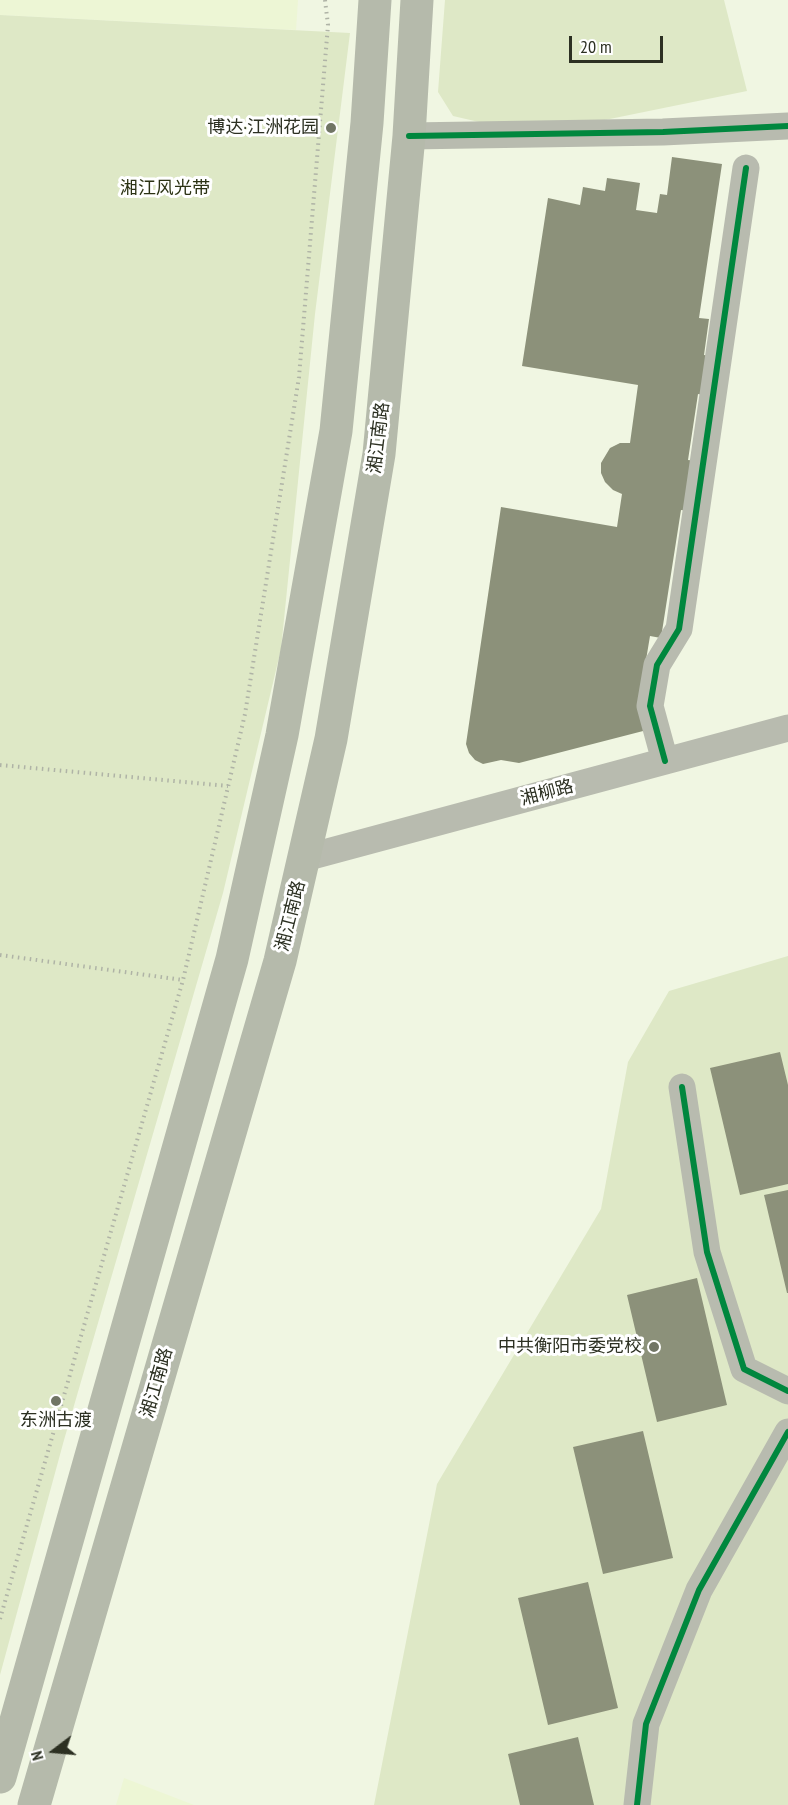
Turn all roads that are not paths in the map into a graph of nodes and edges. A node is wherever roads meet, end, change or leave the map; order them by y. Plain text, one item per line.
1 (375, 0) edge
2 (417, 0) edge
3 (788, 126) edge
4 (409, 136) junction
5 (747, 168) dead end
6 (788, 728) edge
7 (665, 761) junction
8 (305, 858) junction
9 (682, 1087) dead end
10 (788, 1391) edge
11 (788, 1432) edge
12 (0, 1777) edge
13 (34, 1805) edge
14 (637, 1805) edge

1 - 12 main road
2 - 4 main road, 湘江南路
3 - 4 street
4 - 8 main road, 湘江南路
5 - 7 street
6 - 7 street, 湘柳路
7 - 8 street, 湘柳路
8 - 13 main road, 湘江南路
9 - 10 street
11 - 14 street

